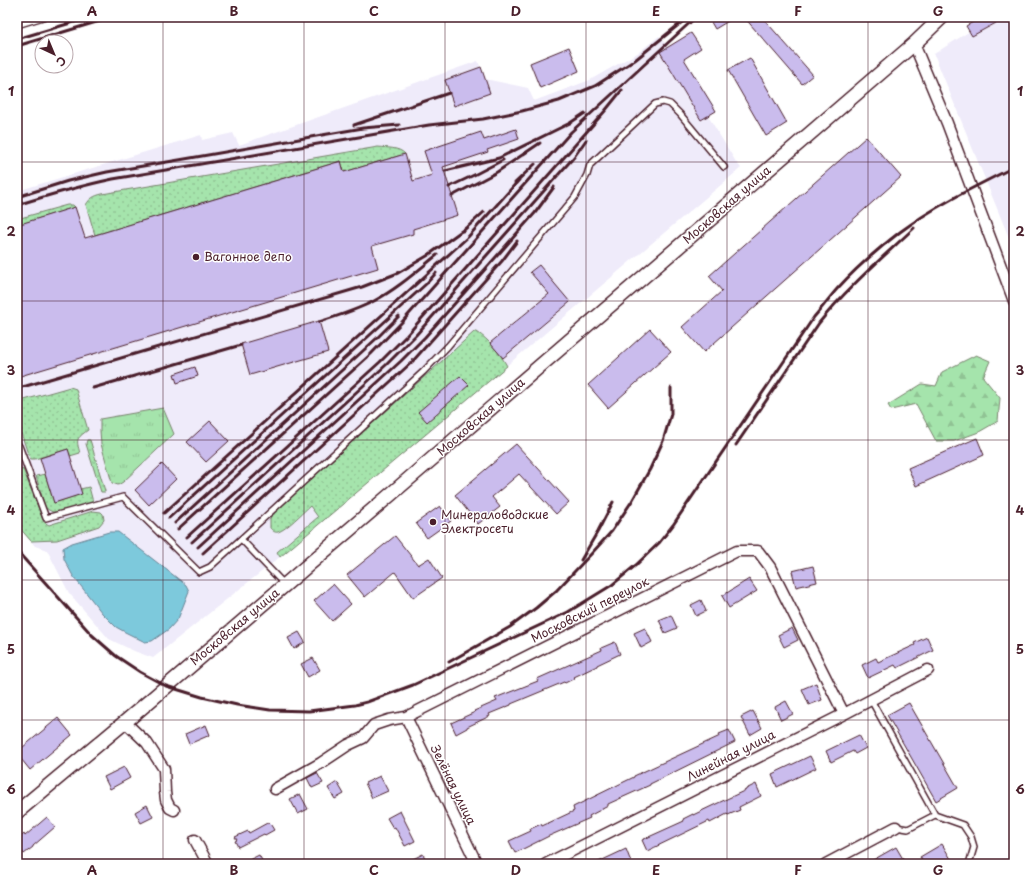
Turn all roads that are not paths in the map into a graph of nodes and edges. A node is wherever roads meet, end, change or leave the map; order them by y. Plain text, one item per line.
1 (43, 17) edge
2 (942, 17) edge
3 (28, 19) edge
4 (17, 25) edge
5 (914, 44) junction
6 (724, 167) dead end
7 (1014, 301) edge
8 (18, 446) dead end
9 (240, 539) junction
10 (285, 585) junction
11 (928, 670) dead end
12 (872, 700) junction
13 (844, 714) junction
14 (406, 717) junction
15 (125, 722) junction
16 (275, 789) dead end
17 (174, 810) dead end
18 (17, 812) edge
19 (935, 815) junction
20 (896, 828) joint
21 (196, 840) dead end
22 (208, 864) edge
23 (477, 864) edge
24 (546, 864) edge
25 (826, 864) edge
26 (969, 864) edge

1 - 3 lane
2 - 5 street, Московская улица
3 - 4 lane
5 - 7 street
5 - 10 street, Московская улица
6 - 9 lane
8 - 9 lane
9 - 10 lane
10 - 15 street, Московская улица
11 - 12 street, Линейная улица
12 - 13 street, Линейная улица
12 - 19 lane
13 - 14 street, Московский переулок
13 - 24 street, Линейная улица
14 - 16 street, Московский переулок
14 - 23 street, Зелёная улица
15 - 17 street
15 - 18 street, Московская улица
19 - 20 lane
19 - 26 lane
20 - 25 street
21 - 22 street

